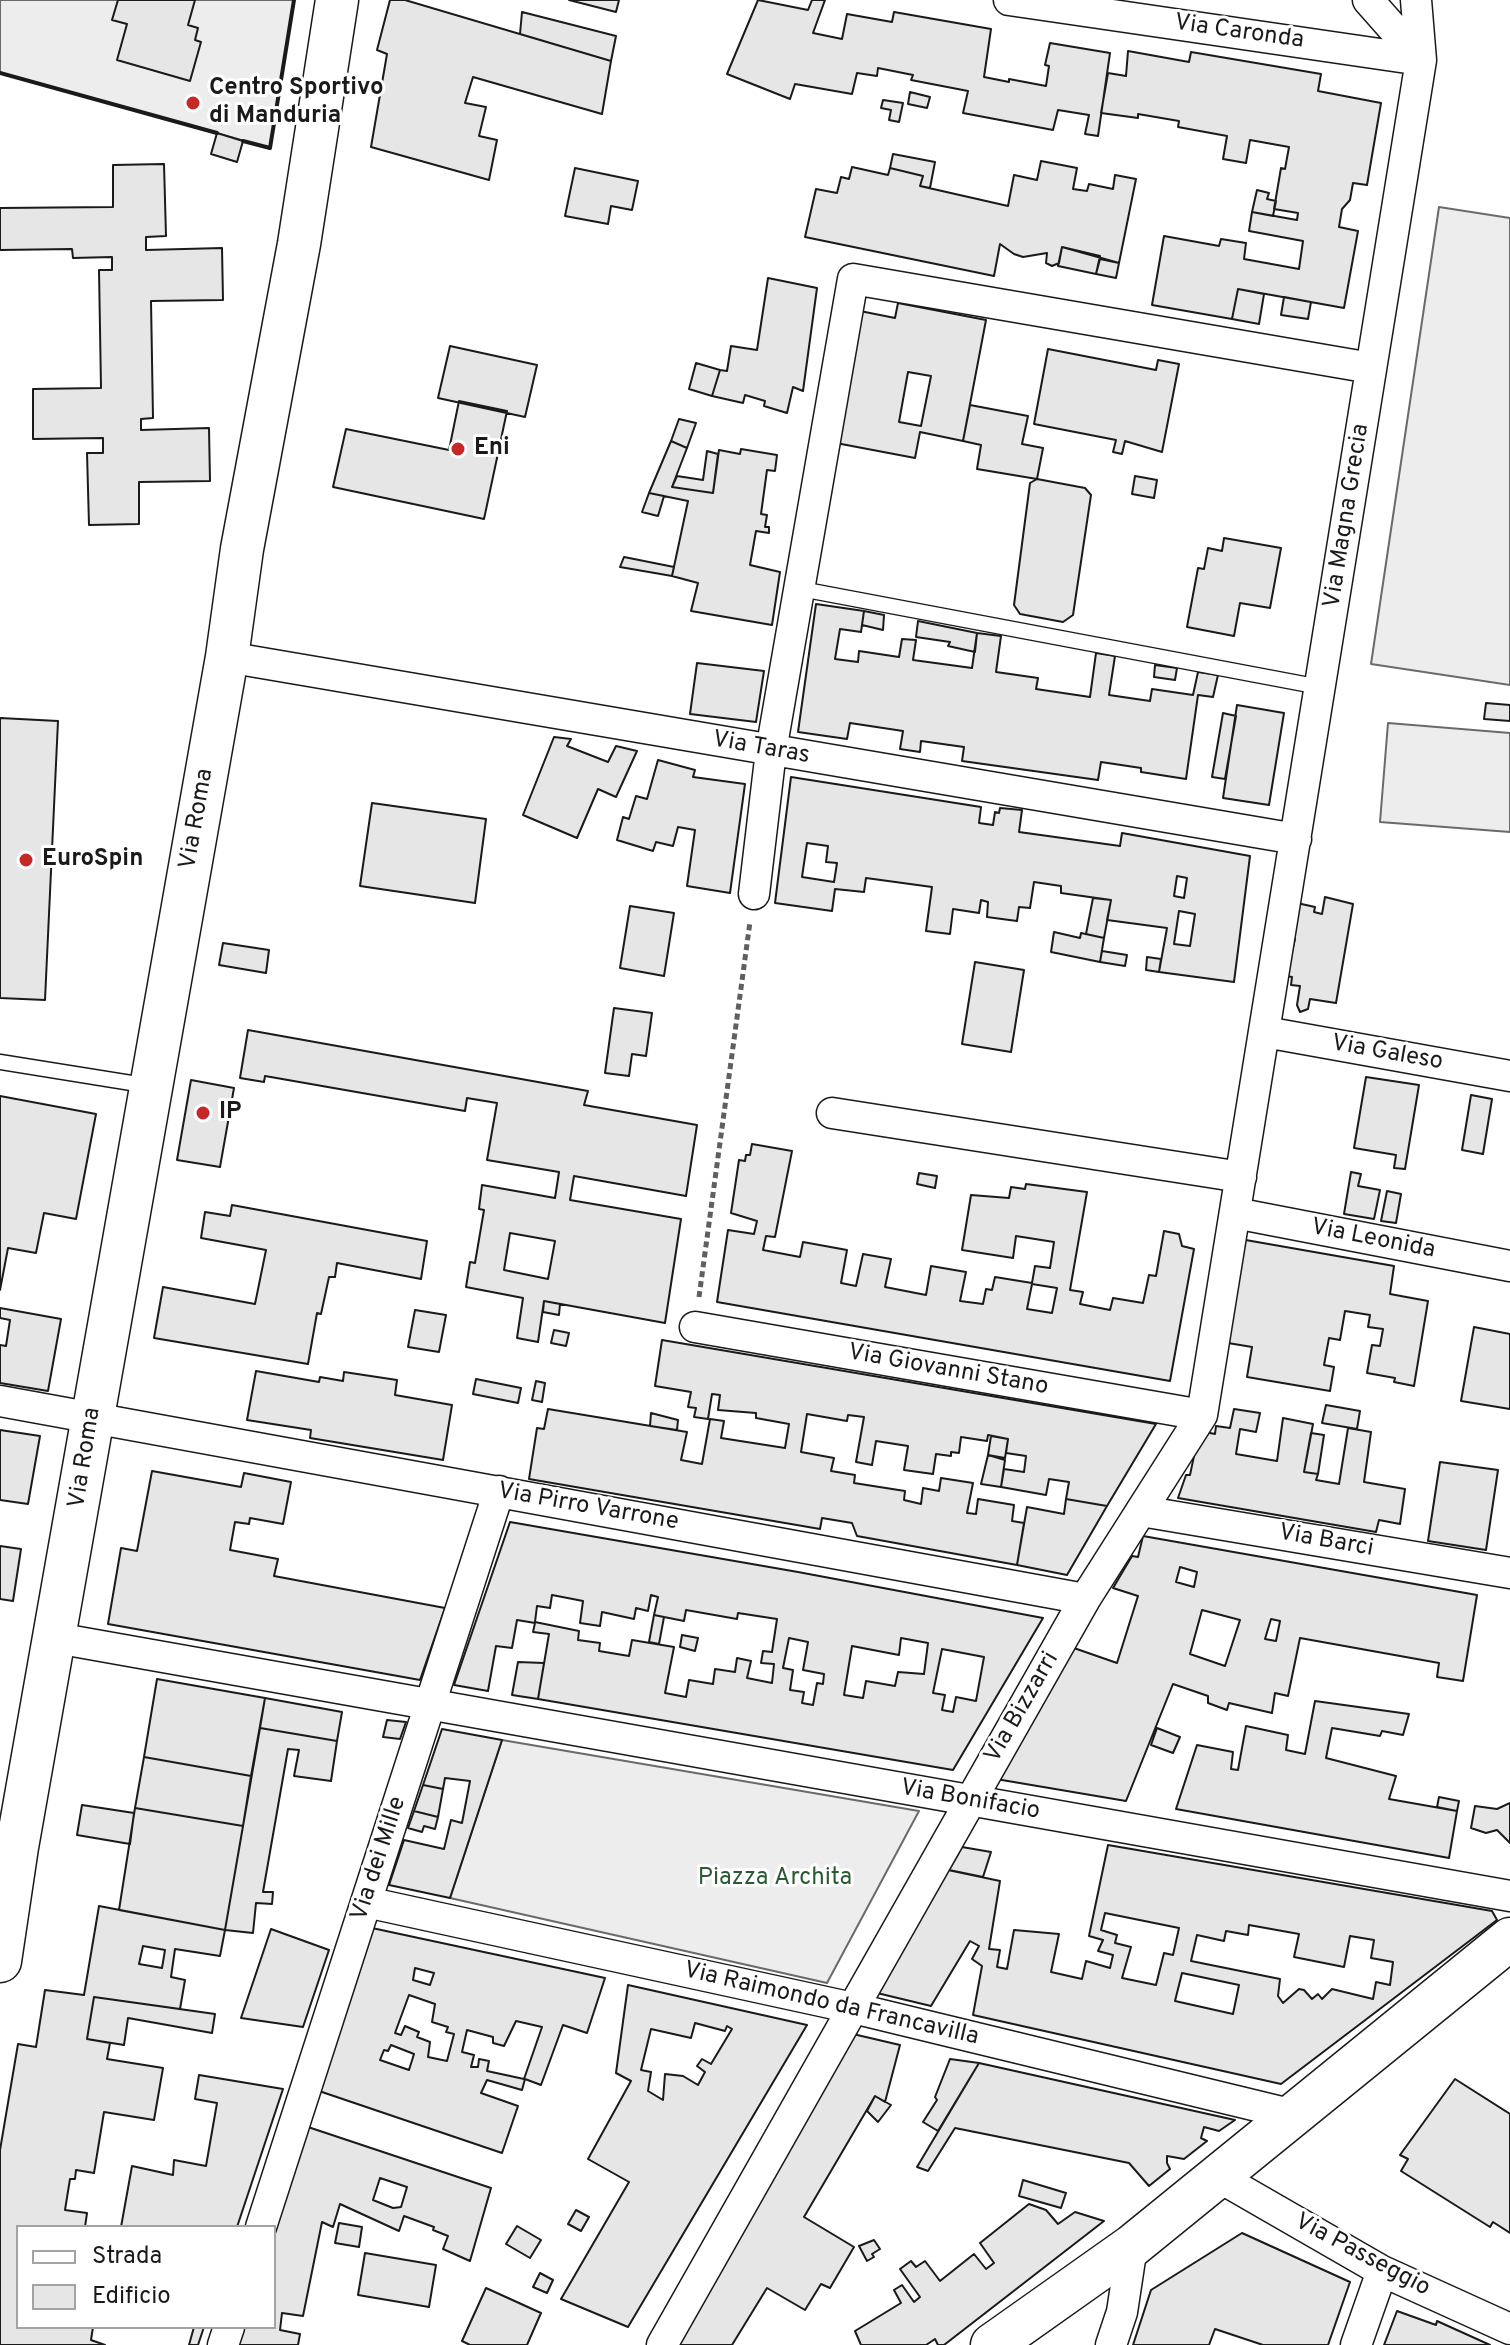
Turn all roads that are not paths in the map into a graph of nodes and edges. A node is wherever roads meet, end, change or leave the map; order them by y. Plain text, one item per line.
1 (337, 0) edge
2 (1009, 0) edge
3 (1368, 0) edge
4 (1416, 0) edge
5 (1421, 60) junction
6 (1371, 368) junction
7 (801, 589) junction
8 (227, 657) junction
9 (1320, 687) junction
10 (771, 751) junction
11 (1296, 839) junction
12 (754, 894) road end
13 (1265, 1032) junction
14 (0, 1062) edge
15 (1510, 1076) edge
16 (151, 1086) junction
17 (832, 1113) dead end
18 (1241, 1177) junction
19 (1235, 1213) junction
20 (1510, 1266) edge
21 (695, 1327) road end
22 (0, 1401) edge
23 (1202, 1415) junction
24 (92, 1416) junction
25 (499, 1491) junction
26 (1141, 1511) junction
27 (1510, 1573) edge
28 (1085, 1599) junction
29 (56, 1638) junction
30 (430, 1705) junction
31 (970, 1801) junction
32 (1510, 1896) edge
33 (366, 1902) junction
34 (1510, 1939) edge
35 (0, 1961) edge
36 (853, 2008) junction
37 (1294, 2115) junction
38 (1217, 2176) junction
39 (262, 2225) edge
40 (1132, 2246) junction
41 (1382, 2271) junction
42 (1510, 2329) edge
43 (662, 2345) edge
44 (992, 2345) edge
45 (1111, 2345) edge
46 (1356, 2345) edge

1 - 8 street, Via Roma
2 - 5 street, Via Caronda
3 - 5 street
4 - 5 street, Via Magna Grecia
5 - 6 street, Via Magna Grecia
6 - 7 street
6 - 9 street, Via Magna Grecia
7 - 9 lane
7 - 10 street
8 - 10 street, Via Taras
8 - 16 street, Via Roma
9 - 11 street, Via Magna Grecia
10 - 11 street, Via Taras
10 - 12 street
11 - 13 street, Via Magna Grecia
13 - 15 street, Via Galeso
13 - 18 street, Via Bizzarri
14 - 16 lane
16 - 24 street, Via Roma
17 - 18 street
18 - 19 street, Via Bizzarri
19 - 20 street, Via Leonida
19 - 23 street, Via Bizzarri
21 - 23 street, Via Giovanni Stano
22 - 24 street, Via Pirro Varrone
23 - 26 street, Via Bizzarri
24 - 25 street, Via Pirro Varrone
24 - 29 street, Via Roma
25 - 28 street, Via Pirro Varrone
25 - 30 street, Via dei Mille
26 - 27 street, Via Barci
26 - 28 street, Via Bizzarri
28 - 31 street, Via Bizzarri
29 - 30 street
29 - 35 street, Via Roma
30 - 31 street, Via Bonifacio
30 - 33 street, Via dei Mille
31 - 32 street, Via Bonifacio
31 - 36 street, Via Bizzarri
33 - 36 street, Via Raimondo da Francavilla
33 - 39 street, Via dei Mille
34 - 37 street
36 - 37 street, Via Raimondo da Francavilla
36 - 43 street, Via Bizzarri
37 - 38 street
38 - 40 street
38 - 41 street, Via Passeggio
40 - 44 street
40 - 45 street
41 - 42 street, Via Passeggio
41 - 46 street

